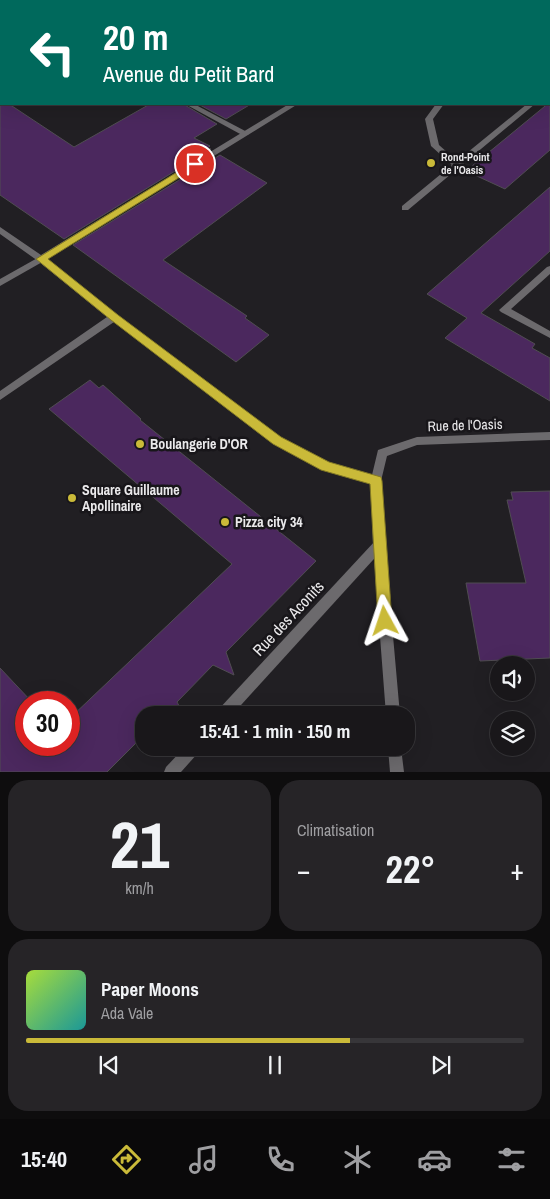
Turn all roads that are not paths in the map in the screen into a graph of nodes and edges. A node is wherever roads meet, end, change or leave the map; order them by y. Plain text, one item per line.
1 (191, 105) edge
2 (292, 105) edge
3 (439, 105) edge
4 (530, 105) edge
5 (245, 133) junction
6 (457, 165) junction
7 (404, 208) dead end
8 (0, 230) edge
9 (41, 259) junction
10 (550, 269) edge
11 (0, 283) edge
12 (114, 317) junction
13 (550, 335) edge
14 (0, 396) edge
15 (550, 436) edge
16 (376, 481) junction
17 (379, 545) junction
18 (231, 706) edge
19 (391, 706) edge
20 (186, 756) edge
21 (396, 756) edge
22 (171, 772) edge
23 (397, 772) edge

1 - 5 street
2 - 5 street
3 - 6 street
4 - 6 street
5 - 9 street
6 - 7 street
8 - 9 street
9 - 11 street
9 - 12 street
10 - 13 street
12 - 14 street
12 - 16 street
15 - 16 street, Rue de l'Oasis
16 - 17 street
17 - 18 street, Rue des Aconits
17 - 19 street
20 - 22 street
21 - 23 street

